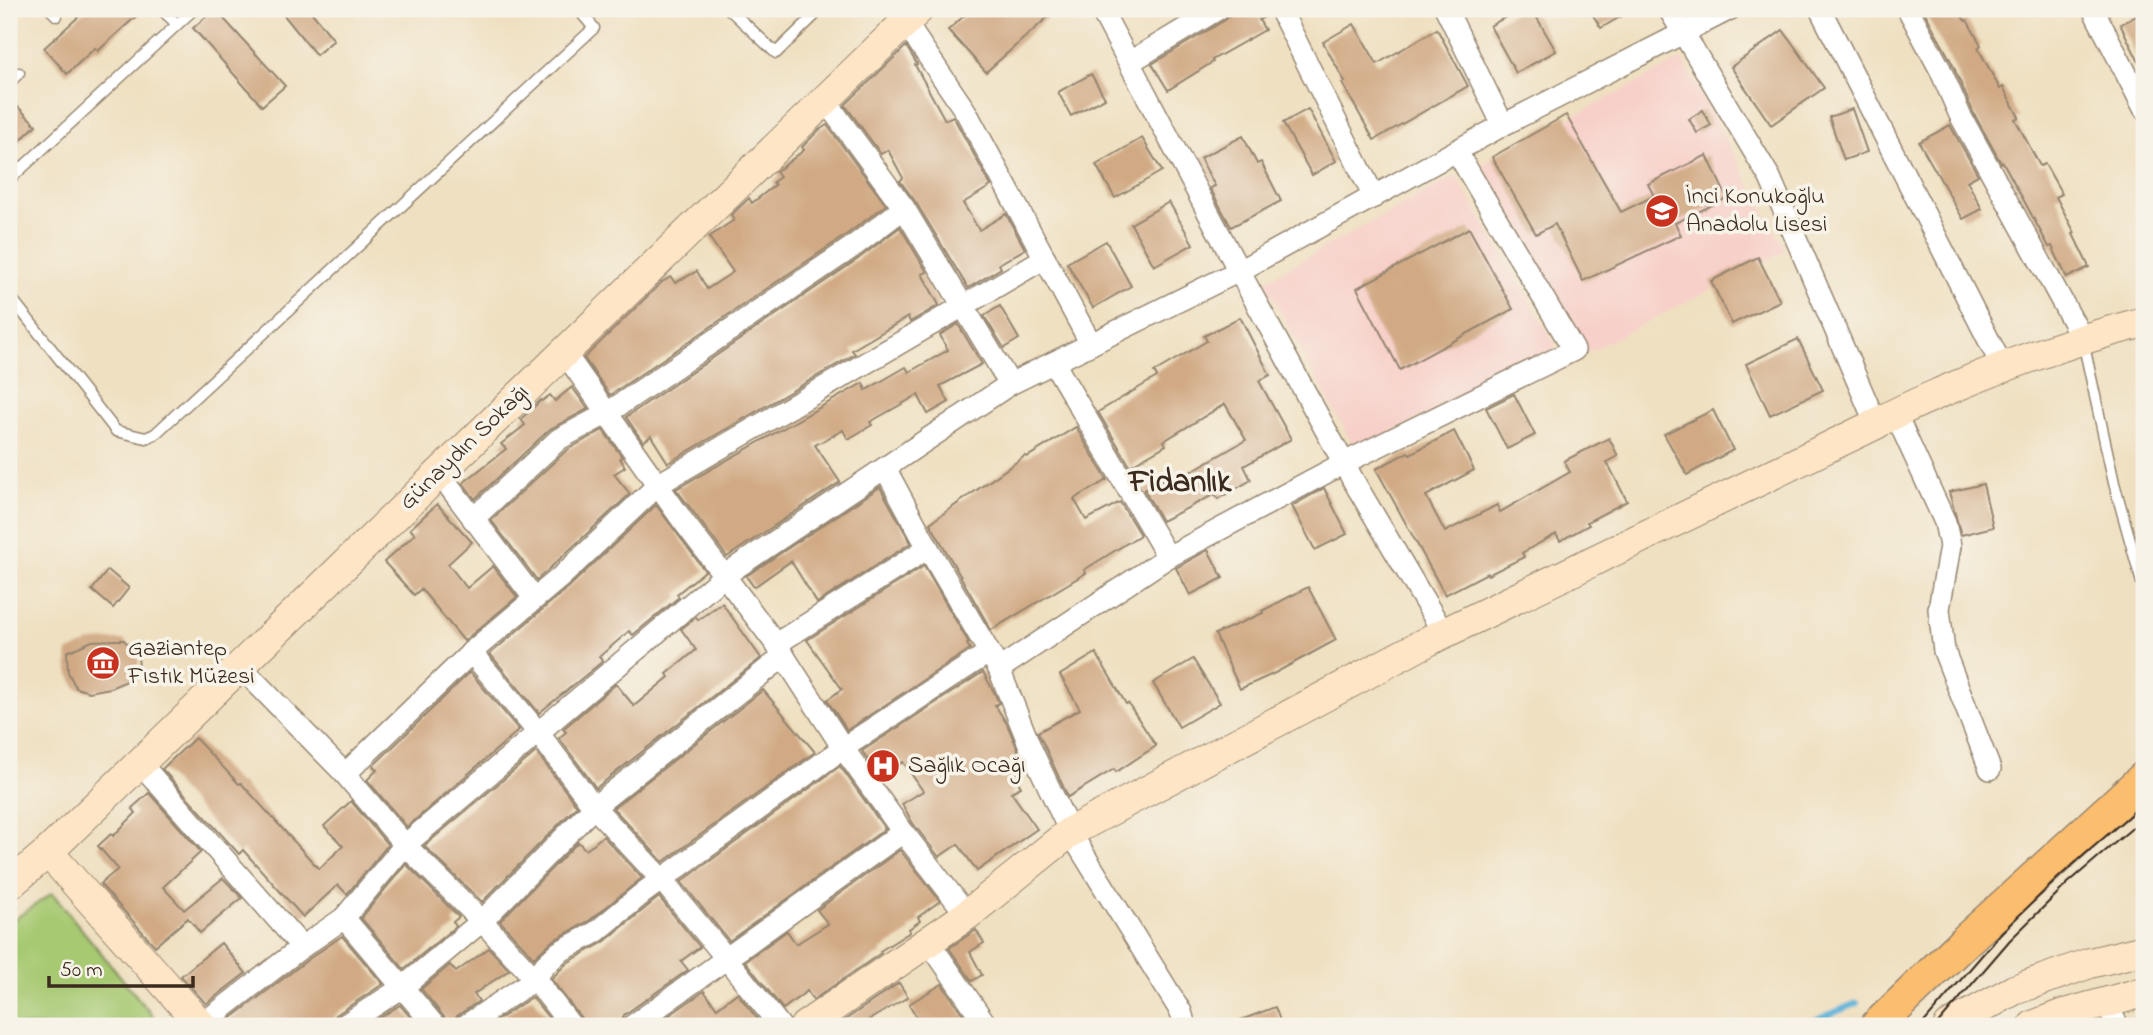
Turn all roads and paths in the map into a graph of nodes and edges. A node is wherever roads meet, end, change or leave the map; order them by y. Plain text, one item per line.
1 (161, 9) edge
2 (194, 9) edge
3 (578, 9) edge
4 (729, 9) edge
5 (821, 9) edge
6 (1101, 9) edge
7 (1218, 9) edge
8 (1280, 9) edge
9 (1446, 9) edge
10 (1669, 9) edge
11 (1730, 9) edge
12 (1820, 9) edge
13 (1908, 9) edge
14 (2093, 9) edge
15 (912, 16) edge
16 (177, 24) junction
17 (1683, 34) junction
18 (1130, 62) junction
19 (19, 73) dead end
20 (9, 83) edge
21 (825, 100) junction
22 (2143, 102) edge
23 (1503, 125) junction
24 (1457, 152) junction
25 (9, 180) edge
26 (1374, 197) junction
27 (904, 208) junction
28 (1045, 258) junction
29 (1239, 271) junction
30 (9, 295) edge
31 (963, 305) junction
32 (2144, 322) edge
33 (2082, 338) junction
34 (1091, 344) junction
35 (564, 352) junction
36 (1054, 363) junction
37 (2003, 368) junction
38 (1010, 384) junction
39 (607, 414) junction
40 (1885, 419) junction
41 (1345, 463) junction
42 (885, 468) junction
43 (439, 473) junction
44 (659, 484) junction
45 (473, 519) junction
46 (928, 548) junction
47 (1168, 556) junction
48 (724, 575) junction
49 (2144, 590) edge
50 (534, 598) junction
51 (1444, 634) junction
52 (780, 650) junction
53 (471, 652) junction
54 (994, 661) junction
55 (240, 666) junction
56 (537, 731) junction
57 (843, 748) junction
58 (140, 763) junction
59 (1990, 769) dead end
60 (345, 774) junction
61 (2144, 778) edge
62 (594, 807) junction
63 (903, 832) junction
64 (1070, 832) junction
65 (405, 845) junction
66 (48, 852) junction
67 (662, 880) junction
68 (9, 885) edge
69 (967, 915) junction
70 (344, 918) junction
71 (481, 921) junction
72 (929, 942) junction
73 (302, 947) junction
74 (2144, 950) edge
75 (727, 959) junction
76 (535, 979) junction
77 (404, 987) junction
78 (2144, 992) edge
79 (2112, 1014) edge
80 (202, 1026) edge
81 (343, 1026) edge
82 (435, 1026) edge
83 (465, 1026) edge
84 (571, 1026) edge
85 (632, 1026) edge
86 (780, 1026) edge
87 (805, 1026) edge
88 (987, 1026) edge
89 (1185, 1026) edge
90 (1877, 1026) edge
91 (1949, 1026) edge
92 (2033, 1026) edge

1 - 16 lane
2 - 16 lane
3 - 30 lane
4 - 5 lane
6 - 18 street
7 - 18 street
8 - 26 street
9 - 23 street
10 - 17 street
11 - 17 street
12 - 37 street
13 - 33 street
14 - 22 street
15 - 21 street, Günaydın Sokağı
15 - 28 street
16 - 25 lane
17 - 23 street
17 - 40 street
18 - 29 street
19 - 20 lane
21 - 27 street
21 - 35 street, Günaydın Sokağı
23 - 24 street
24 - 26 street
24 - 41 street
26 - 29 street
27 - 31 street
27 - 39 street
28 - 31 street
28 - 34 street
29 - 34 street
29 - 41 street
31 - 38 street
31 - 44 street
32 - 33 street
33 - 37 street
33 - 49 lane
34 - 36 street
35 - 39 street
35 - 43 street, Günaydın Sokağı
36 - 38 street
36 - 47 street
37 - 40 street
38 - 42 street
39 - 44 street
39 - 45 street
40 - 51 street
40 - 59 street
41 - 47 street
41 - 51 street
42 - 46 street
42 - 48 street
43 - 45 street
43 - 55 street, Günaydın Sokağı
44 - 48 street
44 - 50 street
45 - 50 street
46 - 52 street
46 - 54 street
47 - 54 street
48 - 52 street
48 - 56 street
50 - 53 street
51 - 64 street
52 - 57 street
52 - 62 street
53 - 56 street
53 - 60 street
54 - 57 street
54 - 64 street
55 - 58 street, Günaydın Sokağı
55 - 60 street
56 - 62 street
56 - 65 street
57 - 63 street
57 - 67 street
58 - 66 street, Günaydın Sokağı
58 - 73 street
60 - 65 street
61 - 90 main road
62 - 67 street
62 - 71 street
63 - 69 street
63 - 75 street
64 - 69 street
64 - 89 street
65 - 70 street
65 - 71 street
66 - 68 street, Günaydın Sokağı
66 - 80 street
67 - 75 street
67 - 76 street
69 - 72 street
70 - 73 street
70 - 77 street
71 - 76 street
71 - 77 street
72 - 87 street
72 - 88 street
73 - 80 street
74 - 91 street
75 - 85 street
75 - 86 street
76 - 83 street
76 - 84 street
77 - 81 street
77 - 82 street
78 - 79 street
79 - 92 street

